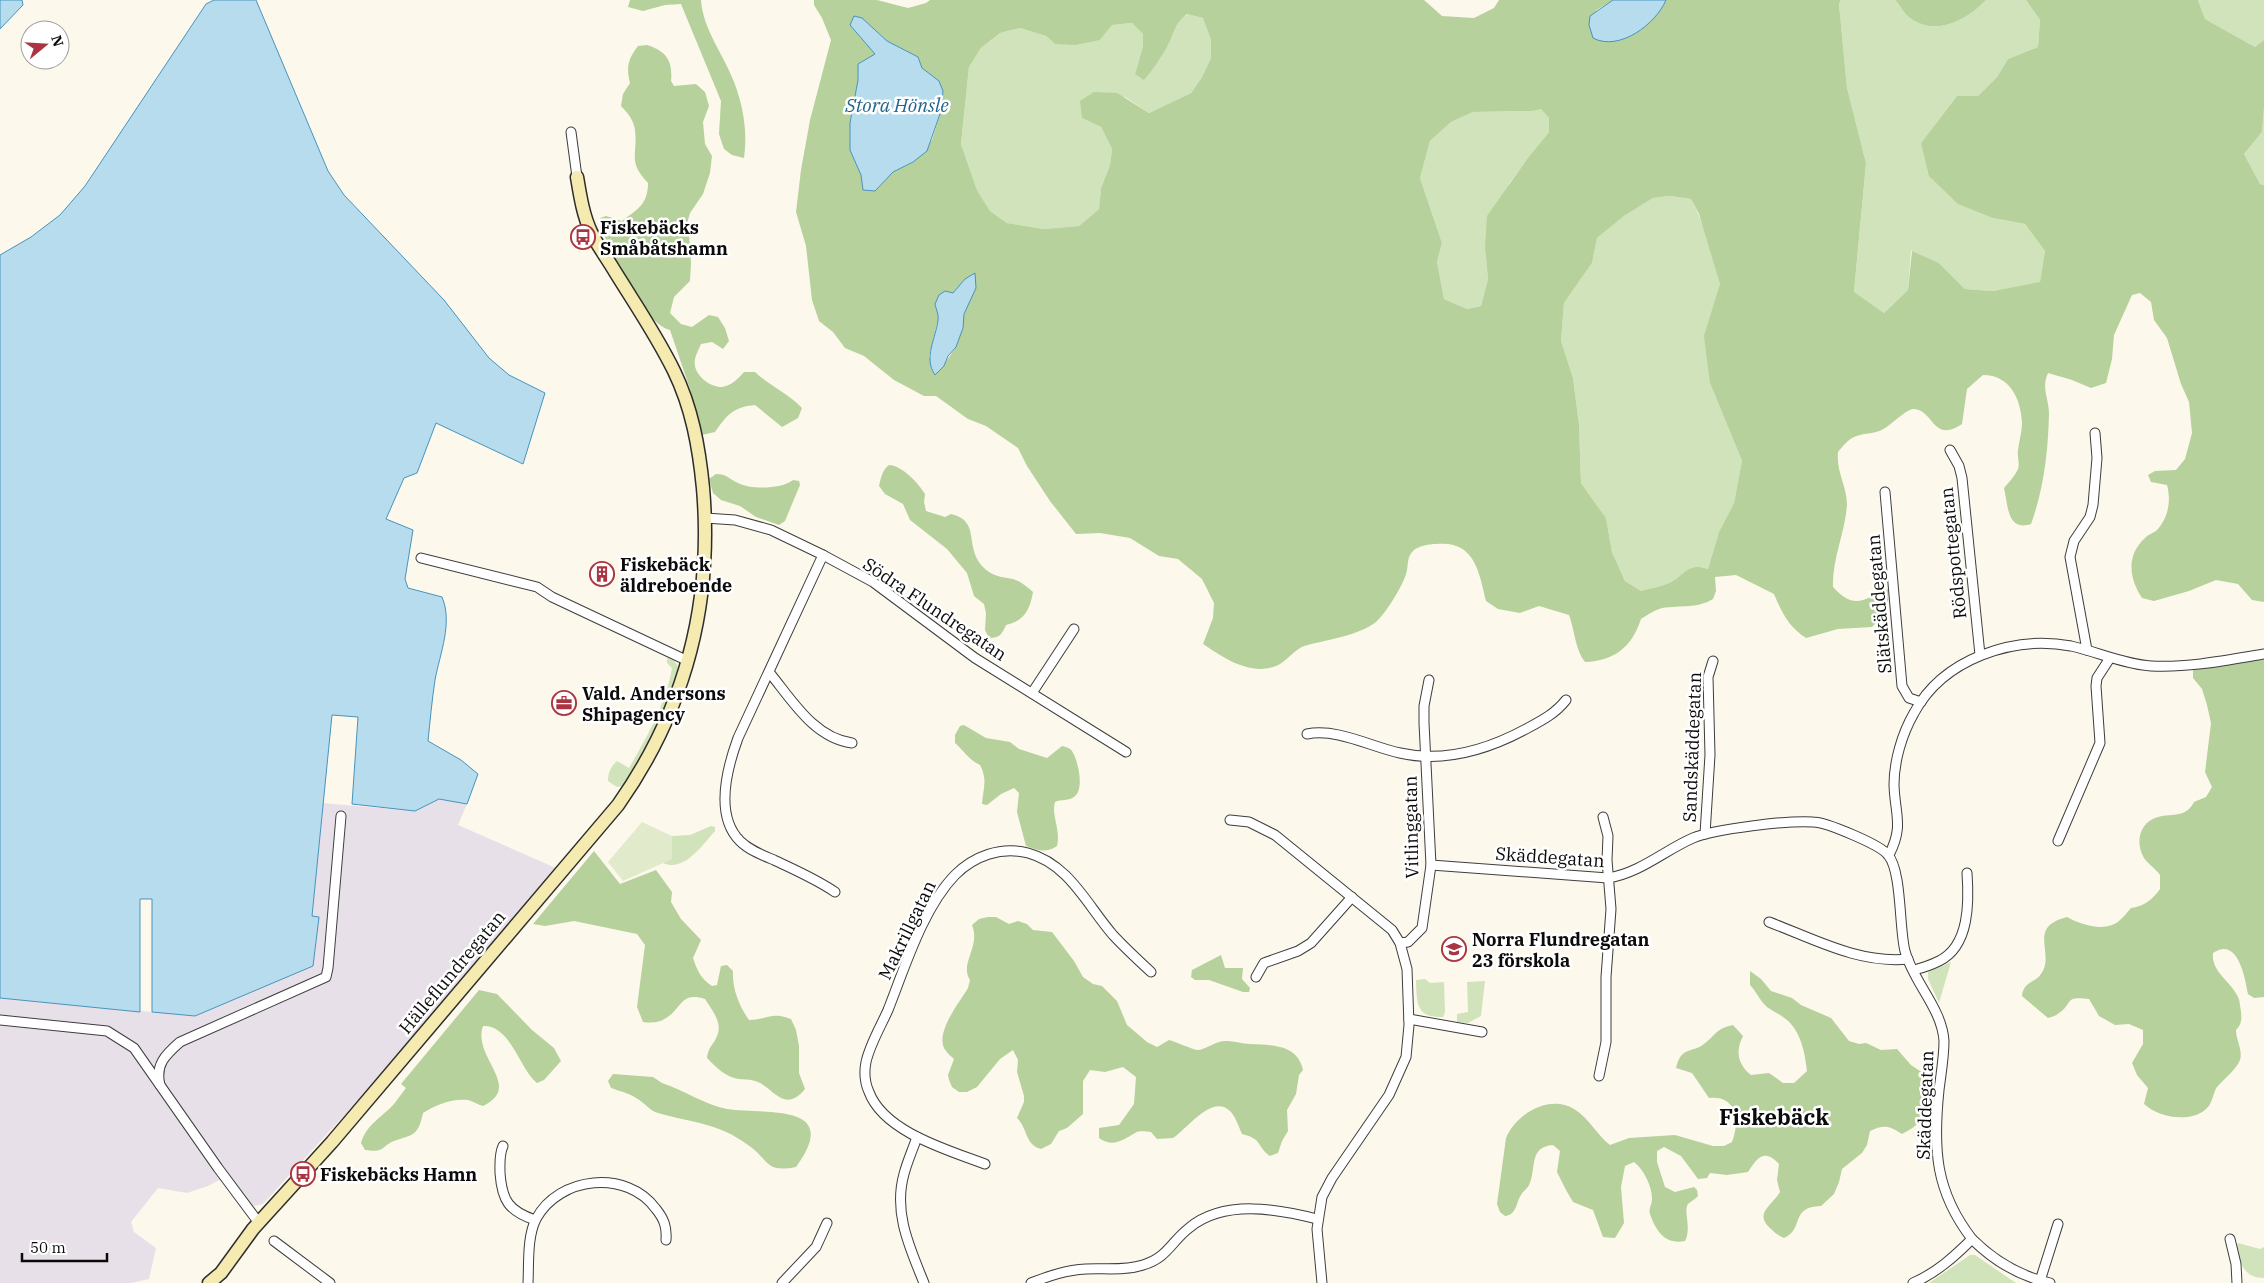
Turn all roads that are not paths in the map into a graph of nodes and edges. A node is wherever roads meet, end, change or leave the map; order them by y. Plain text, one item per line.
1 (571, 132) dead end
2 (576, 177) joint
3 (2095, 433) dead end
4 (1950, 450) dead end
5 (1885, 492) dead end
6 (705, 518) junction
7 (823, 555) junction
8 (421, 558) dead end
9 (1074, 629) dead end
10 (2087, 650) junction
11 (2264, 654) edge
12 (1980, 655) junction
13 (2110, 658) junction
14 (688, 661) junction
15 (1714, 661) dead end
16 (769, 672) junction
17 (1429, 680) dead end
18 (1032, 693) junction
19 (1566, 700) dead end
20 (1921, 702) junction
21 (1307, 734) dead end
22 (852, 742) dead end
23 (1126, 752) dead end
24 (1425, 757) junction
25 (342, 816) dead end
26 (1603, 816) dead end
27 (1230, 820) dead end
28 (1705, 834) junction
29 (2058, 842) dead end
30 (1889, 855) junction
31 (1431, 865) junction
32 (1967, 872) dead end
33 (1608, 878) junction
34 (835, 892) dead end
35 (1352, 897) junction
36 (1769, 922) dead end
37 (1400, 944) junction
38 (1908, 959) junction
39 (1914, 970) junction
40 (1151, 972) dead end
41 (1256, 977) dead end
42 (0, 1020) edge
43 (1409, 1020) junction
44 (1482, 1032) dead end
45 (1599, 1076) dead end
46 (160, 1085) junction
47 (917, 1137) junction
48 (503, 1146) dead end
49 (985, 1164) dead end
50 (1317, 1219) junction
51 (536, 1220) junction
52 (259, 1222) junction
53 (828, 1223) dead end
54 (2058, 1224) dead end
55 (2230, 1238) dead end
56 (666, 1240) dead end
57 (1972, 1240) junction
58 (274, 1241) dead end
59 (2040, 1281) junction
60 (209, 1283) edge
61 (330, 1283) edge
62 (528, 1283) edge
63 (782, 1283) edge
64 (924, 1283) edge
65 (1031, 1283) edge
66 (1322, 1283) edge
67 (1913, 1283) edge
68 (2050, 1283) edge
69 (2237, 1283) edge

1 - 2 street, Hälleflundregatan
2 - 6 street, Hälleflundregatan
3 - 10 street
4 - 12 street, Rödspottegatan
5 - 20 street, Slätskäddegatan
6 - 7 street, Södra Flundregatan
6 - 14 street, Hälleflundregatan
7 - 16 street
7 - 18 street, Södra Flundregatan
8 - 14 street
9 - 18 street
10 - 12 street
10 - 13 street
11 - 13 street
12 - 20 street
13 - 29 street
14 - 52 street, Hälleflundregatan
15 - 28 street, Sandskäddegatan
16 - 22 street
16 - 34 street
17 - 24 street, Vitlinggatan
18 - 23 street, Södra Flundregatan
19 - 24 street, Vitlinggatan
20 - 30 street
21 - 24 street, Vitlinggatan
24 - 31 street, Vitlinggatan
25 - 46 street
26 - 33 street
27 - 35 street
28 - 30 street, Skäddegatan
28 - 33 street, Skäddegatan
30 - 38 street, Skäddegatan
31 - 33 street, Skäddegatan
31 - 37 street, Vitlinggatan
32 - 39 street
33 - 45 street
35 - 37 street
35 - 41 street
36 - 38 street
37 - 43 street
38 - 39 street, Skäddegatan
39 - 57 street, Skäddegatan
40 - 47 street, Makrillgatan
42 - 46 street
43 - 44 street
43 - 50 street
46 - 52 street
47 - 49 street, Makrillgatan
47 - 64 street
48 - 51 street
50 - 65 street
50 - 66 street
51 - 56 street
51 - 62 street
52 - 60 street, Hälleflundregatan
53 - 63 street
54 - 59 street
55 - 69 street
57 - 59 street, Skäddegatan
57 - 67 street
58 - 61 street
59 - 68 street, Skäddegatan

